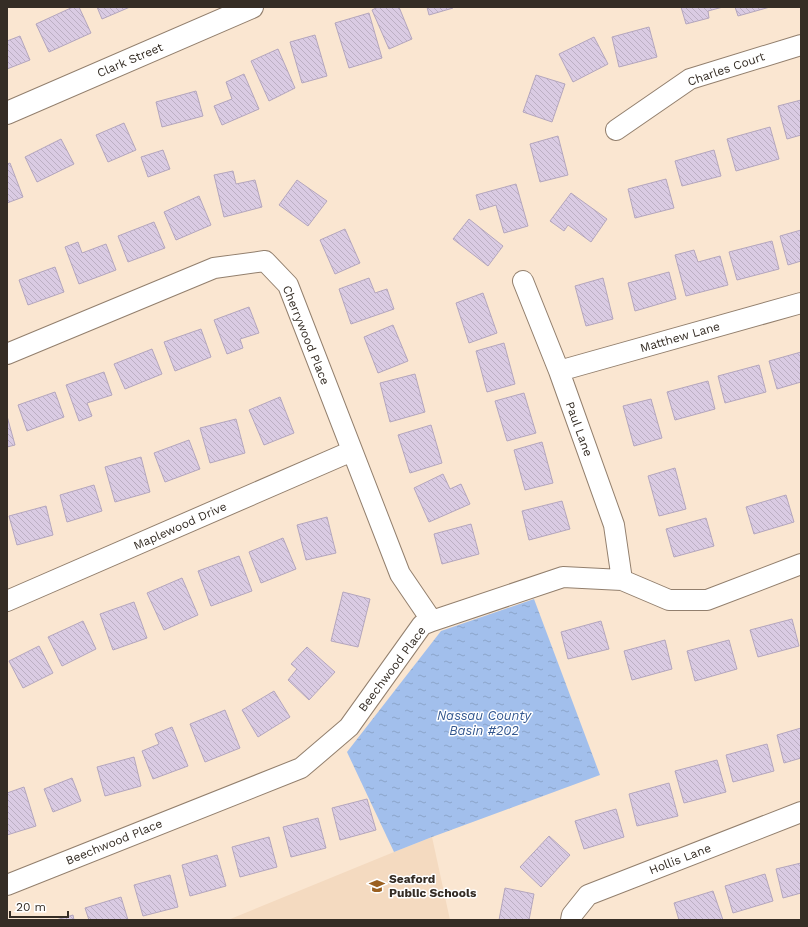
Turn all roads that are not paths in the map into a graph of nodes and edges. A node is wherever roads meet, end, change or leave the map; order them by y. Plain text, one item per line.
1 (252, 7) edge
2 (801, 45) edge
3 (7, 114) edge
4 (616, 130) dead end
5 (523, 281) dead end
6 (801, 303) edge
7 (7, 354) edge
8 (559, 371) junction
9 (352, 451) junction
10 (801, 564) edge
11 (622, 580) junction
12 (7, 601) edge
13 (432, 621) junction
14 (801, 812) edge
15 (7, 885) edge
16 (571, 920) edge

1 - 3 street, Clark Street
2 - 4 street, Charles Court
5 - 8 street, Paul Lane
6 - 8 street, Matthew Lane
7 - 9 street, Cherrywood Place
8 - 11 street, Paul Lane
9 - 12 street, Maplewood Drive
9 - 13 street, Cherrywood Place
10 - 11 street, Beechwood Place
11 - 13 street, Beechwood Place
13 - 15 street, Beechwood Place
14 - 16 street, Hollis Lane

